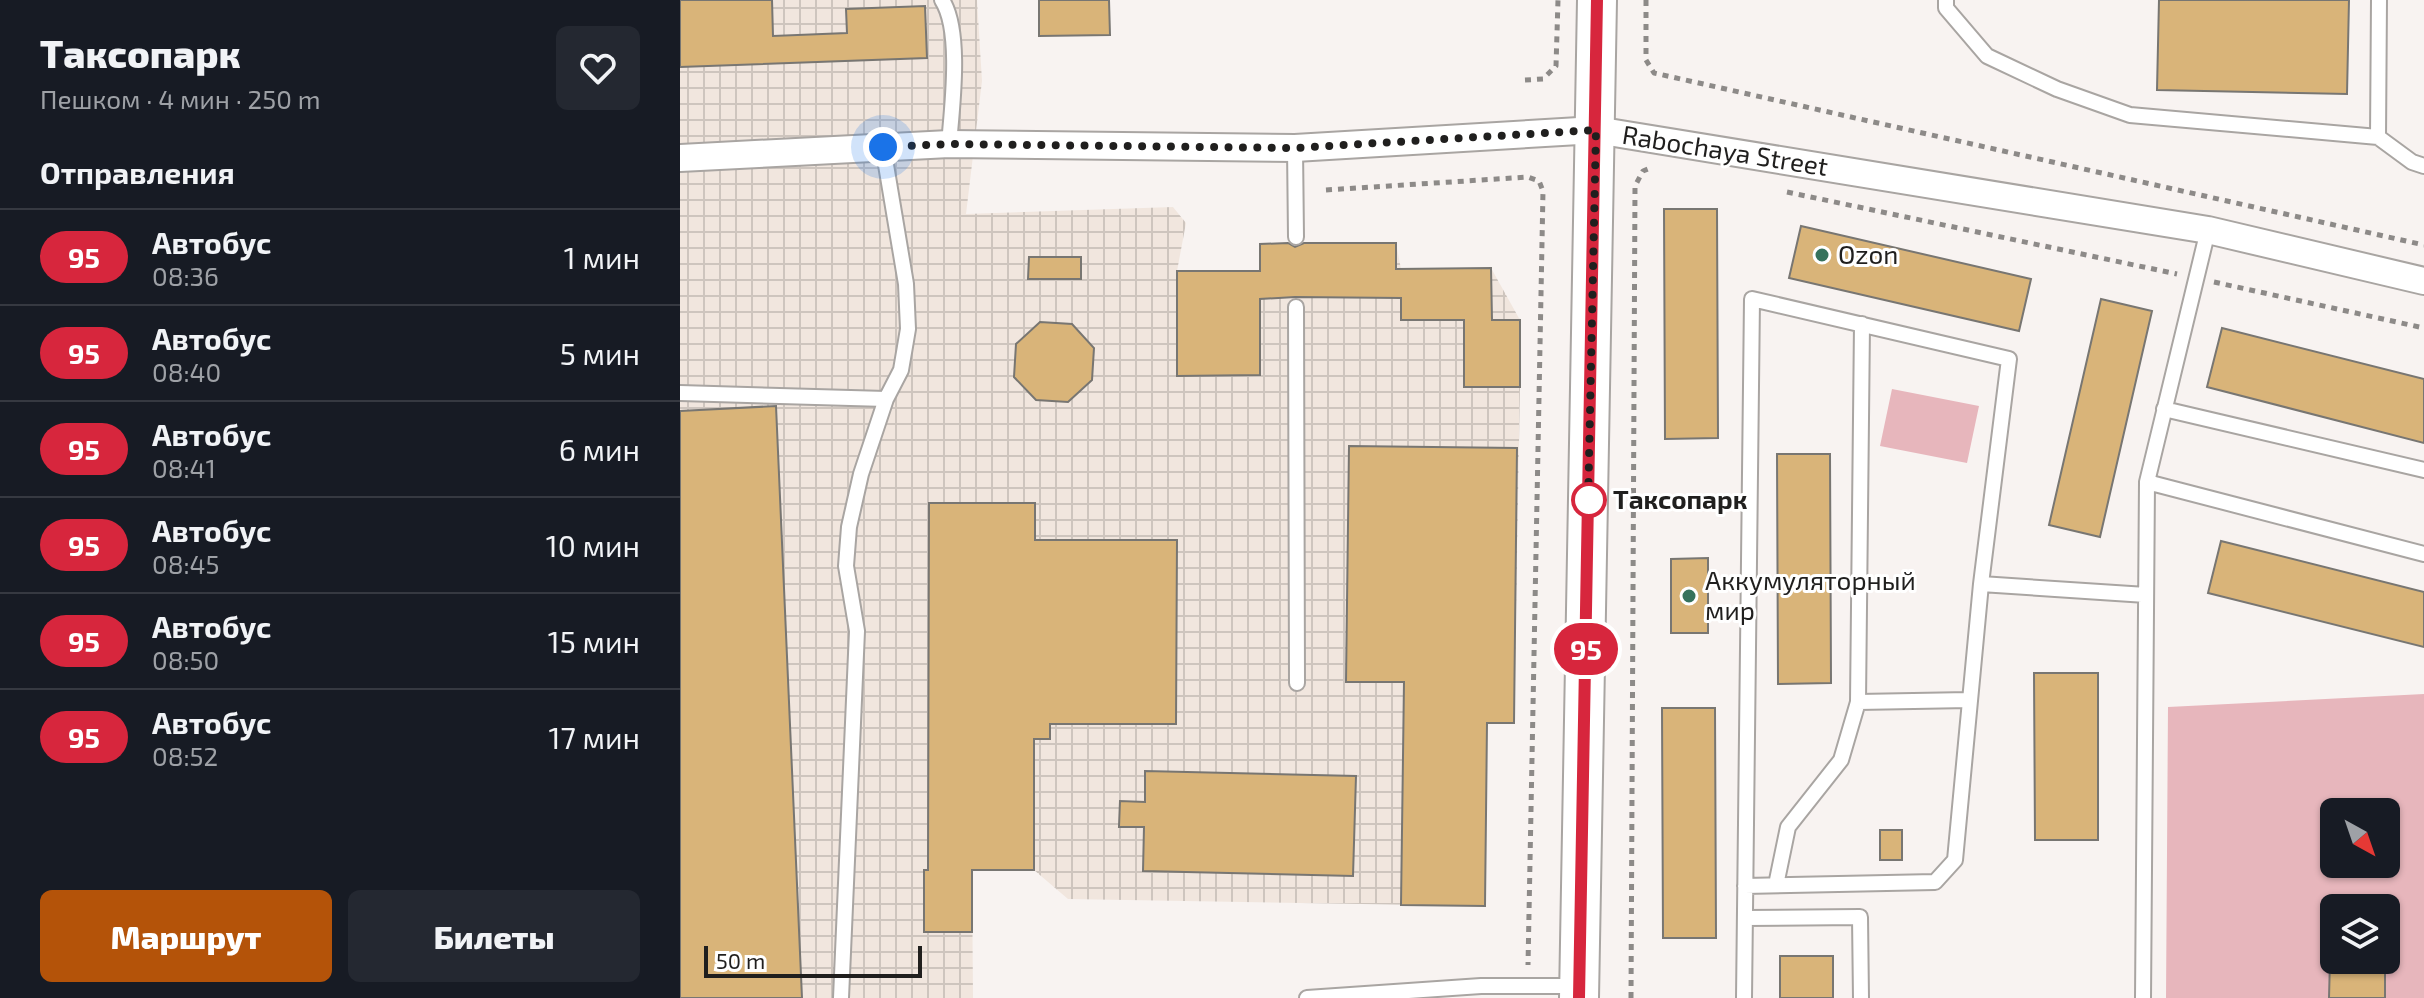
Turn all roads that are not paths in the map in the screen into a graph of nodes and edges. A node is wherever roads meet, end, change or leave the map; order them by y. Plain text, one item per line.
1 (942, 0) edge
2 (1597, 0) edge
3 (1946, 0) edge
4 (2379, 0) edge
5 (1596, 130) junction
6 (2378, 137) junction
7 (949, 144) junction
8 (883, 147) junction
9 (1295, 148) junction
10 (680, 158) edge
11 (2424, 166) edge
12 (2208, 230) junction
13 (1296, 237) dead end
14 (2424, 281) edge
15 (1296, 307) dead end
16 (1862, 324) junction
17 (680, 393) edge
18 (886, 399) junction
19 (2164, 409) junction
20 (2424, 470) edge
21 (2147, 482) junction
22 (2424, 554) edge
23 (1981, 584) junction
24 (2146, 595) junction
25 (1297, 683) dead end
26 (1969, 700) junction
27 (1858, 702) junction
28 (1776, 885) junction
29 (1745, 886) junction
30 (1745, 918) junction
31 (1481, 992) edge
32 (1579, 992) edge
33 (1361, 996) edge
34 (841, 998) edge
35 (1307, 998) edge
36 (1744, 998) edge
37 (1861, 998) edge
38 (2143, 998) edge

1 - 7 lane
2 - 5 street
3 - 6 lane
4 - 6 lane
5 - 9 street, Rabochaya Street
5 - 12 street, Rabochaya Street
5 - 32 street
6 - 11 lane
7 - 8 street, Rabochaya Street
7 - 9 street, Rabochaya Street
8 - 10 street, Rabochaya Street
8 - 18 lane
9 - 13 lane
12 - 14 street, Rabochaya Street
12 - 19 lane
15 - 25 lane
16 - 23 lane
16 - 27 lane
16 - 29 lane
17 - 18 lane
18 - 34 lane
19 - 20 lane
19 - 21 lane
21 - 22 lane
21 - 24 lane
23 - 24 lane
23 - 26 lane
24 - 38 lane
26 - 27 lane
26 - 28 lane
27 - 28 lane
28 - 29 lane
29 - 30 lane
30 - 36 lane
30 - 37 lane
31 - 32 lane
31 - 33 lane
33 - 35 lane

